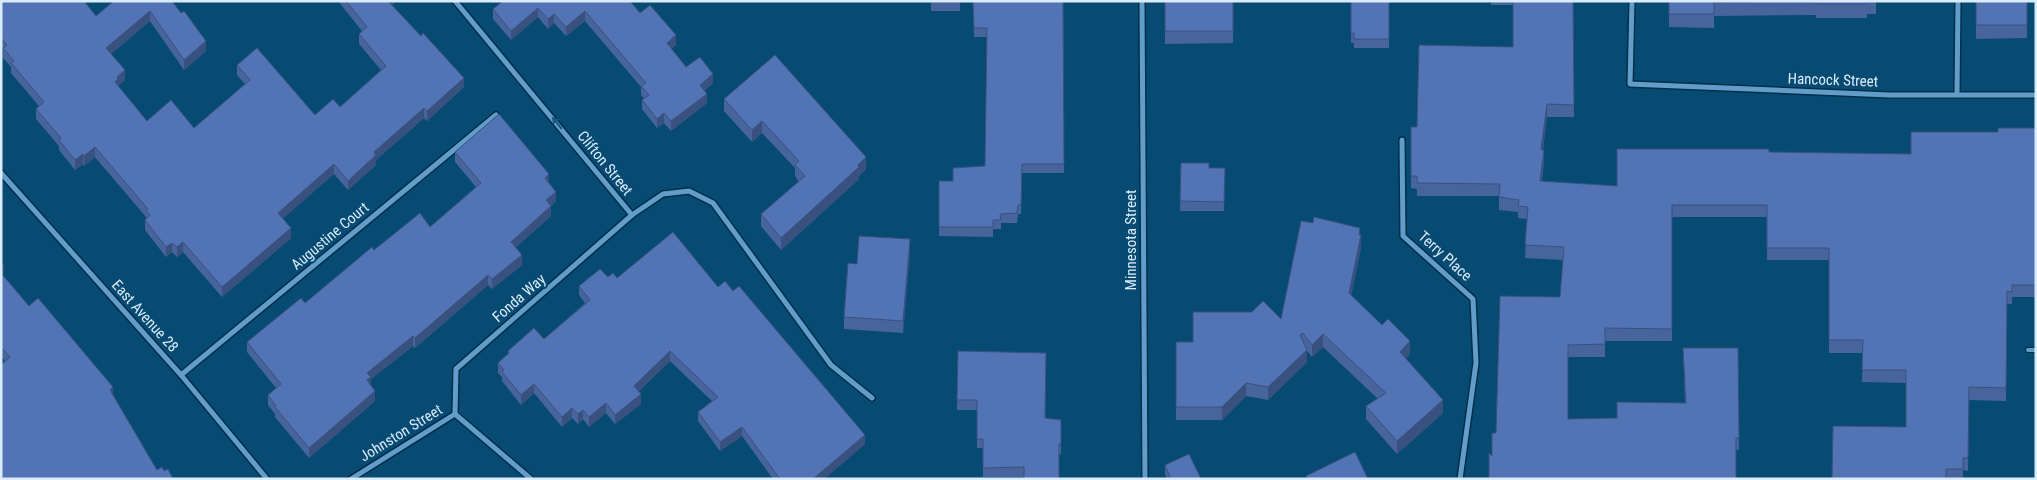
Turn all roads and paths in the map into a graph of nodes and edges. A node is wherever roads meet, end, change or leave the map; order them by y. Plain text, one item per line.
1 (455, 1) edge
2 (1142, 1) edge
3 (1632, 1) edge
4 (1958, 1) edge
5 (1957, 94) junction
6 (2036, 95) edge
7 (496, 115) edge
8 (1402, 140) dead end
9 (1, 173) edge
10 (632, 215) junction
11 (2028, 350) dead end
12 (2036, 350) edge
13 (181, 375) junction
14 (872, 398) dead end
15 (455, 414) junction
16 (267, 479) edge
17 (351, 479) edge
18 (531, 479) edge
19 (1145, 479) edge
20 (1460, 479) edge

10 -> 1 street, Clifton Street
2 - 19 street, Minnesota Street
3 - 5 street, Hancock Street
4 - 5 street
5 - 6 street, Hancock Street
7 - 13 street, Augustine Court
8 - 20 street, Terry Place
9 - 13 street, East Avenue 28
10 - 14 street, Clifton Street
10 - 15 street, Fonda Way
11 - 12 lane
13 - 16 street, East Avenue 28
15 - 17 street, Johnston Street
15 - 18 street, Johnston Street

